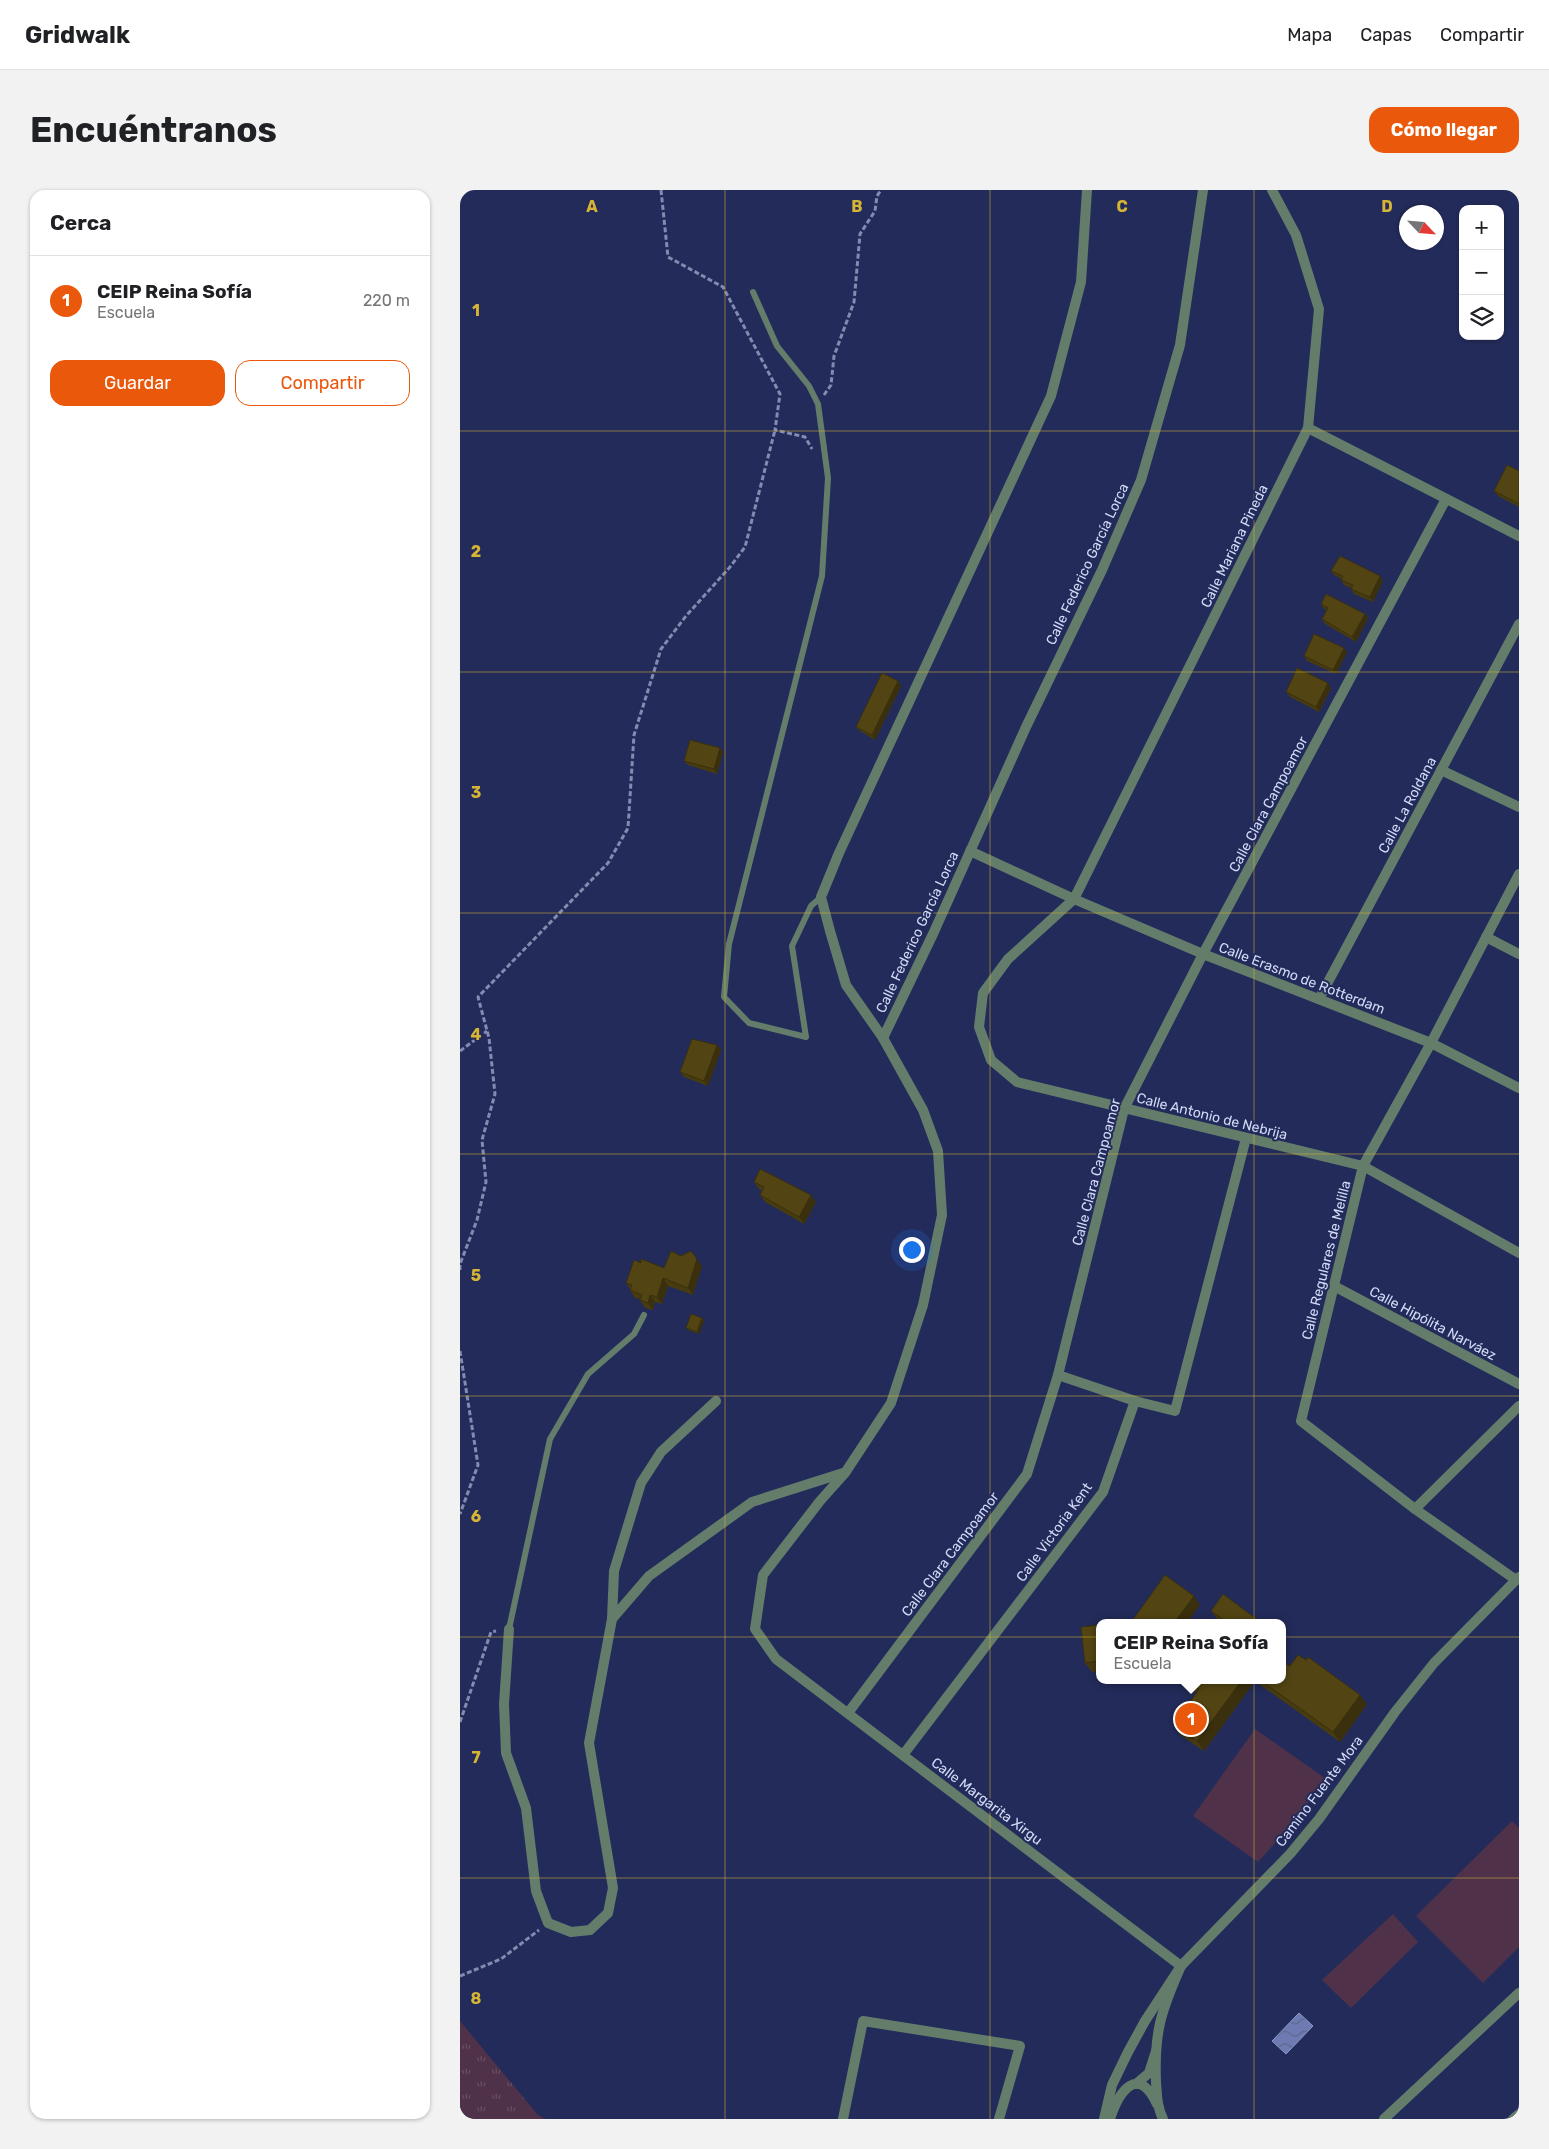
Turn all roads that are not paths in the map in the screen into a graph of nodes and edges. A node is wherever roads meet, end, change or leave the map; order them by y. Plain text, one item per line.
1 (1088, 190) edge
2 (1203, 190) edge
3 (1272, 190) edge
4 (753, 292) dead end
5 (1308, 428) junction
6 (1446, 499) junction
7 (1519, 536) edge
8 (1519, 624) edge
9 (1441, 770) junction
10 (1519, 807) edge
11 (970, 851) junction
12 (1519, 874) edge
13 (822, 897) junction
14 (1074, 899) junction
15 (1486, 937) junction
16 (1203, 954) junction
17 (1519, 954) edge
18 (1319, 999) junction
19 (883, 1038) junction
20 (1431, 1042) junction
21 (1519, 1088) edge
22 (1124, 1109) junction
23 (1246, 1138) junction
24 (1363, 1166) junction
25 (1519, 1252) edge
26 (1334, 1286) junction
27 (644, 1315) edge
28 (1058, 1375) junction
29 (1519, 1384) edge
30 (1135, 1401) junction
31 (716, 1402) dead end
32 (1519, 1406) edge
33 (845, 1473) junction
34 (1415, 1509) junction
35 (1518, 1578) edge
36 (612, 1619) junction
37 (509, 1629) joint
38 (848, 1713) junction
39 (903, 1755) junction
40 (1181, 1966) junction
41 (1519, 1993) edge
42 (1156, 2051) junction
43 (1136, 2084) junction
44 (1157, 2104) junction
45 (1519, 2114) edge
46 (843, 2119) edge
47 (999, 2119) edge
48 (1104, 2119) edge
49 (1110, 2119) edge
50 (1163, 2119) edge
51 (1384, 2119) edge
52 (1513, 2119) edge

1 - 13 street
2 - 11 street, Calle Federico García Lorca
3 - 5 street, Calle Mariana Pineda
4 - 13 lane
5 - 6 street
5 - 14 street, Calle Mariana Pineda
6 - 7 street
6 - 16 street, Calle Clara Campoamor
8 - 9 street, Calle La Roldana
9 - 10 street
9 - 18 street, Calle La Roldana
11 - 14 street
11 - 19 street, Calle Federico García Lorca
12 - 15 street, Calle Regulares de Melilla
13 - 19 street
14 - 16 street, Calle Erasmo de Rotterdam
14 - 22 street, Calle Antonio de Nebrija
15 - 17 street
15 - 20 street, Calle Regulares de Melilla
16 - 18 street, Calle Erasmo de Rotterdam
16 - 22 street, Calle Clara Campoamor
18 - 20 street, Calle Erasmo de Rotterdam
19 - 33 street
20 - 21 street, Calle Erasmo de Rotterdam
20 - 24 street, Calle Regulares de Melilla
22 - 23 street, Calle Antonio de Nebrija
22 - 28 street, Calle Clara Campoamor
23 - 24 street, Calle Antonio de Nebrija
23 - 30 street
24 - 25 street, Calle Antonio de Nebrija
24 - 26 street, Calle Regulares de Melilla
26 - 29 street, Calle Hipólita Narváez
26 - 34 street, Calle Regulares de Melilla
27 - 37 lane
28 - 30 street
28 - 38 street, Calle Clara Campoamor
30 - 39 street, Calle Victoria Kent
31 - 36 street
32 - 34 street
33 - 36 street
33 - 38 street, Calle Margarita Xirgu
34 - 35 street, Calle Regulares de Melilla
35 - 40 street, Camino Fuente Mora
36 - 37 street
38 - 39 street, Calle Margarita Xirgu
39 - 40 street, Calle Margarita Xirgu
40 - 42 street, Camino Fuente Mora
40 - 48 street
41 - 51 street
42 - 43 street
42 - 44 street, Camino Fuente Mora
43 - 44 street
43 - 49 street
44 - 50 street, Camino Fuente Mora
45 - 52 street
46 - 47 street

